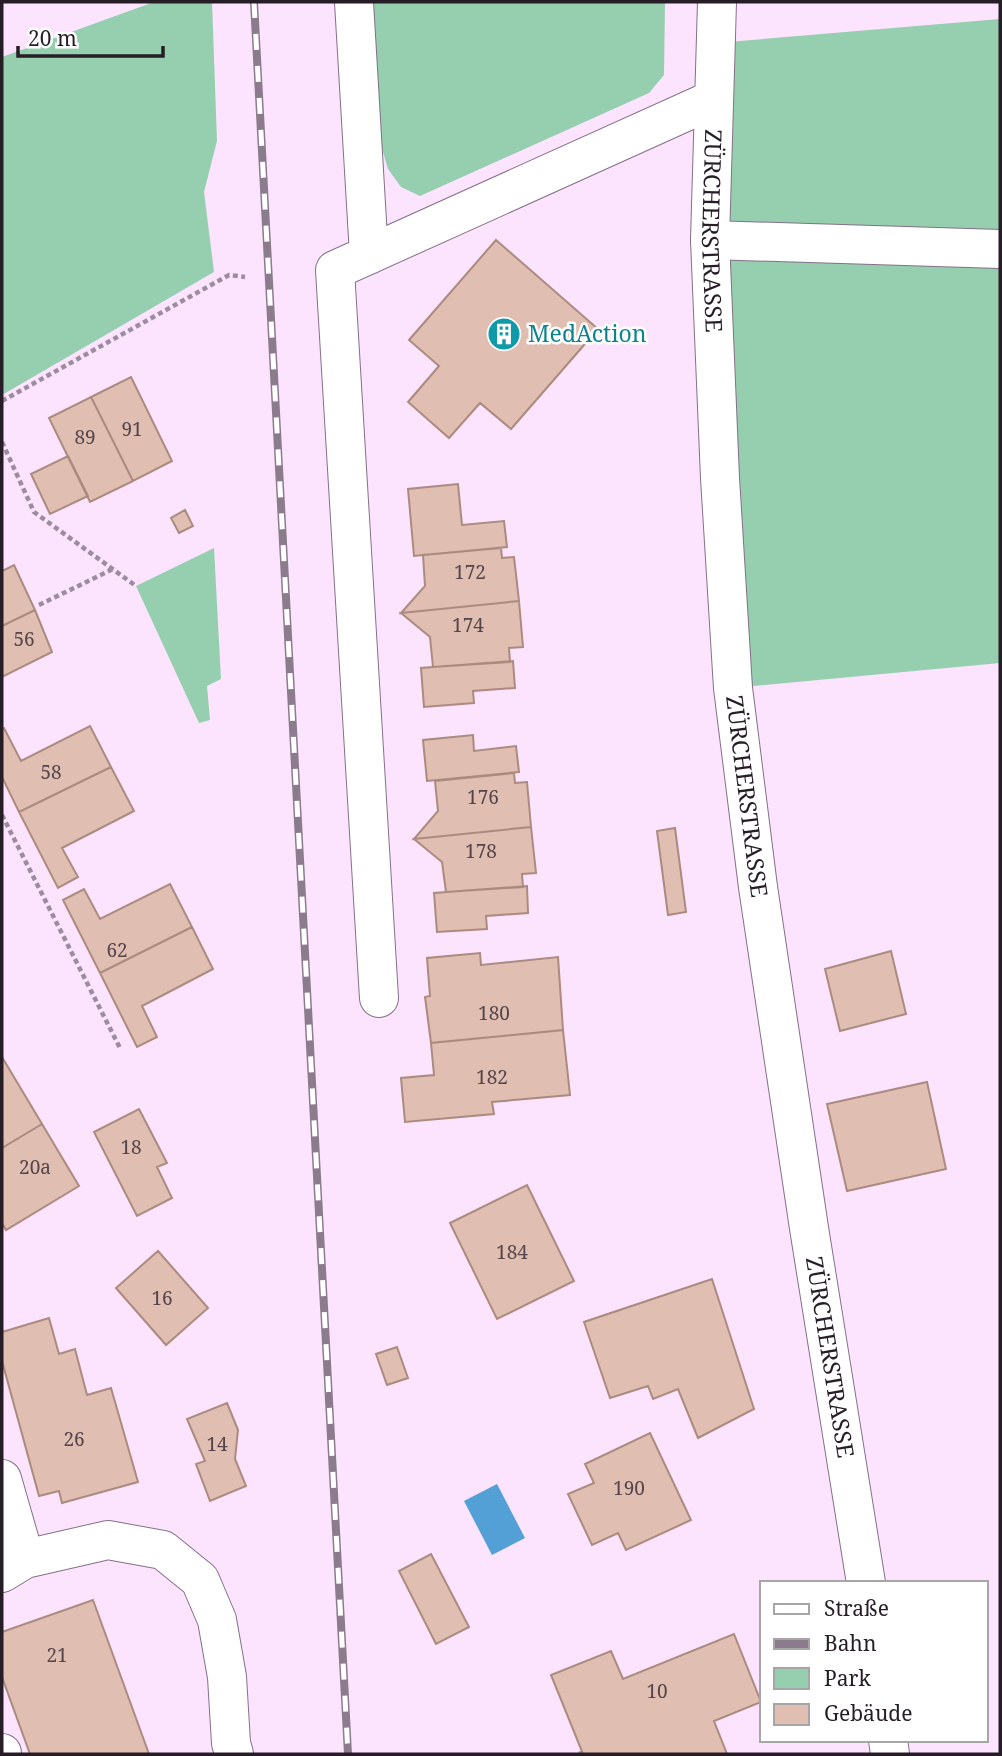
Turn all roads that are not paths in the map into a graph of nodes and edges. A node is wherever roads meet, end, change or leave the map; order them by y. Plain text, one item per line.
1 (355, 2) edge
2 (717, 2) edge
3 (714, 99) junction
4 (710, 240) junction
5 (1000, 248) edge
6 (369, 255) junction
7 (379, 998) dead end
8 (2, 1479) edge
9 (14, 1566) edge
10 (866, 1581) edge
11 (234, 1754) edge

1 - 6 main road
2 - 3 main road, ZÜRCHERSTRASSE
3 - 4 main road, ZÜRCHERSTRASSE
3 - 6 main road
4 - 5 main road
4 - 10 main road, ZÜRCHERSTRASSE
6 - 7 main road
8 - 9 main road
9 - 11 main road

